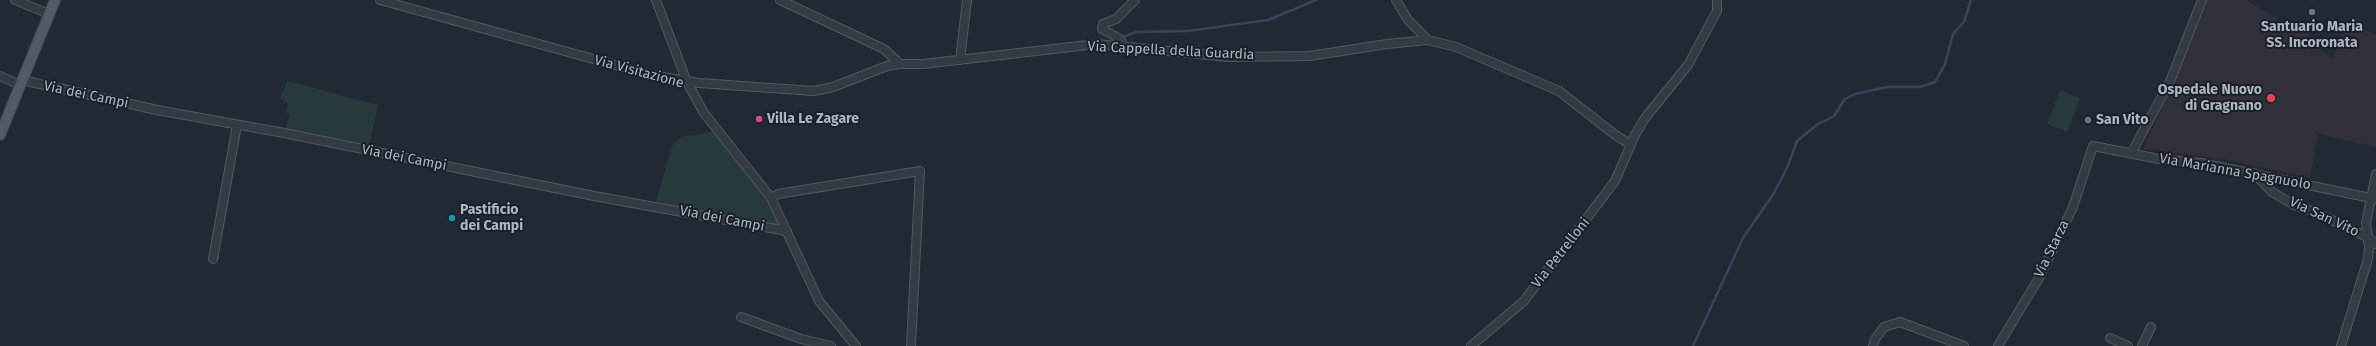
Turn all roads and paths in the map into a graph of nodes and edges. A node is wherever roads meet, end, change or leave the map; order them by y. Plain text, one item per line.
1 (16, 0) edge
2 (55, 0) edge
3 (380, 0) edge
4 (656, 0) edge
5 (780, 0) edge
6 (967, 0) edge
7 (1135, 0) edge
8 (1396, 0) edge
9 (1717, 0) edge
10 (2202, 0) edge
11 (49, 14) junction
12 (1120, 40) junction
13 (1428, 40) junction
14 (960, 54) junction
15 (900, 64) junction
16 (0, 76) edge
17 (687, 82) junction
18 (21, 83) junction
19 (237, 125) junction
20 (0, 134) edge
21 (1631, 145) junction
22 (2093, 146) joint
23 (2132, 152) junction
24 (2254, 174) junction
25 (2376, 174) edge
26 (771, 198) junction
27 (2373, 198) edge
28 (787, 231) junction
29 (2369, 238) junction
30 (2376, 244) edge
31 (213, 259) dead end
32 (741, 317) dead end
33 (2151, 327) dead end
34 (2110, 338) dead end
35 (831, 346) edge
36 (856, 346) edge
37 (910, 346) edge
38 (1471, 346) edge
39 (1873, 346) edge
40 (1964, 346) edge
41 (1997, 346) edge
42 (2128, 346) edge
43 (2142, 346) edge
44 (2341, 346) edge

1 - 11 street
2 - 11 main road
3 - 17 street, Via Visitazione
4 - 17 street
5 - 15 street
6 - 14 street
7 - 12 street
8 - 13 street
9 - 21 street, Via Petrelloni
10 - 23 street
11 - 18 main road
12 - 13 street, Via Cappella della Guardia
12 - 14 street, Via Cappella della Guardia
13 - 21 street, Via Cappella della Guardia
14 - 15 street, Via Cappella della Guardia
15 - 17 street, Via Cappella della Guardia
16 - 18 street, Via dei Campi
17 - 26 street, Via Visitazione
18 - 19 street, Via dei Campi
18 - 20 main road
19 - 28 street, Via dei Campi
19 - 31 street
21 - 38 street, Via Petrelloni
22 - 23 street, Via Marianna Spagnuolo
22 - 41 street, Via Starza
23 - 24 street, Via Marianna Spagnuolo
24 - 27 street, Via Marianna Spagnuolo
24 - 29 street, Via San Vito
25 - 27 street
26 - 28 street, Via Visitazione
26 - 37 street
27 - 29 street
28 - 36 street, Via Visitazione
29 - 30 street, Via San Vito
29 - 44 street
32 - 35 street
33 - 43 street
34 - 42 street
39 - 40 street

